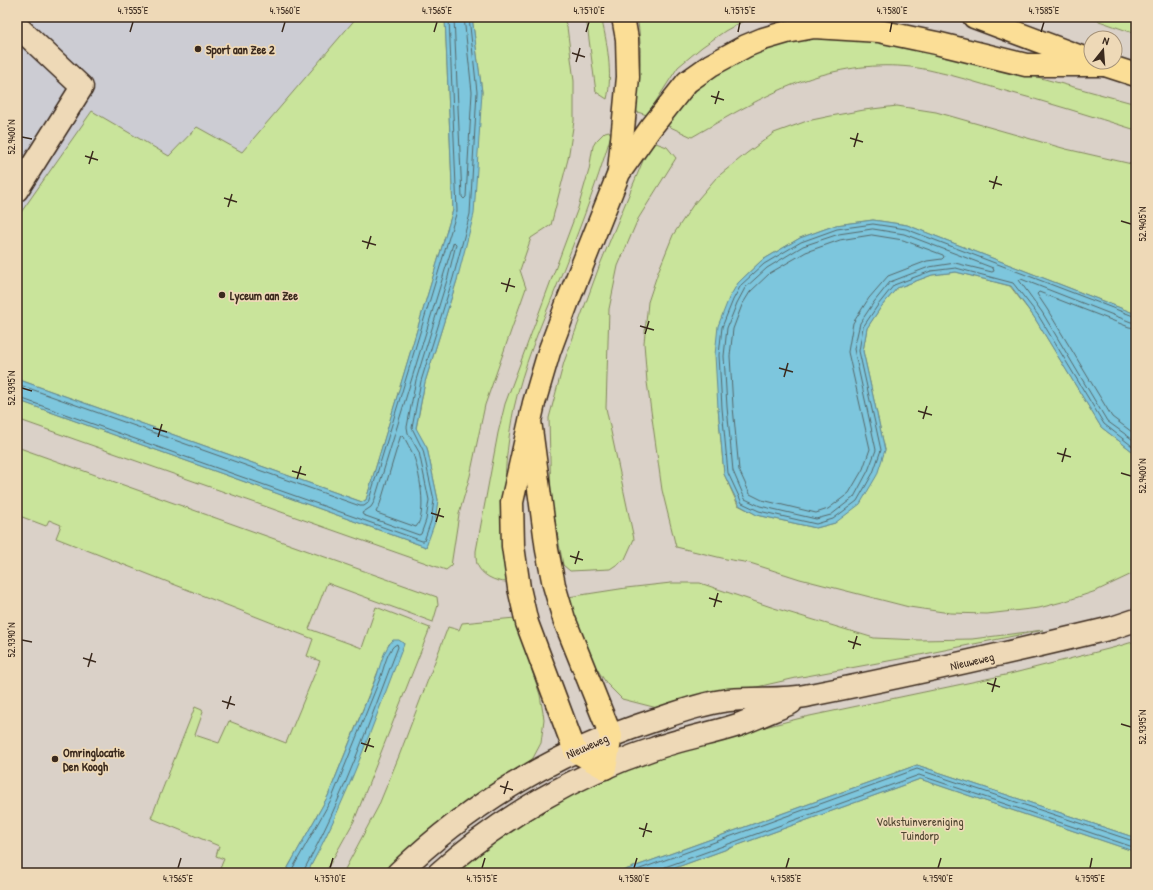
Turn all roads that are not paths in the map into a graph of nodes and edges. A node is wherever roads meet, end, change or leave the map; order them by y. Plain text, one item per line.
1 (623, 17) edge
2 (979, 18) edge
3 (17, 26) edge
4 (1083, 57) edge
5 (1083, 63) edge
6 (1121, 70) edge
7 (1136, 75) edge
8 (618, 173) junction
9 (17, 190) edge
10 (530, 421) junction
11 (1136, 620) edge
12 (807, 696) junction
13 (611, 736) junction
14 (575, 751) junction
15 (605, 768) junction
16 (398, 873) edge
17 (439, 873) edge

1 - 8 main road
2 - 4 main road
3 - 9 street
5 - 8 main road
6 - 7 main road
8 - 10 main road
10 - 13 main road
10 - 14 main road
11 - 12 street, Nieuweweg
12 - 13 street, Nieuweweg
12 - 15 street, Nieuweweg
13 - 14 street, Nieuweweg
13 - 15 main road
14 - 15 main road
14 - 16 street, Nieuweweg
15 - 17 street, Nieuweweg

